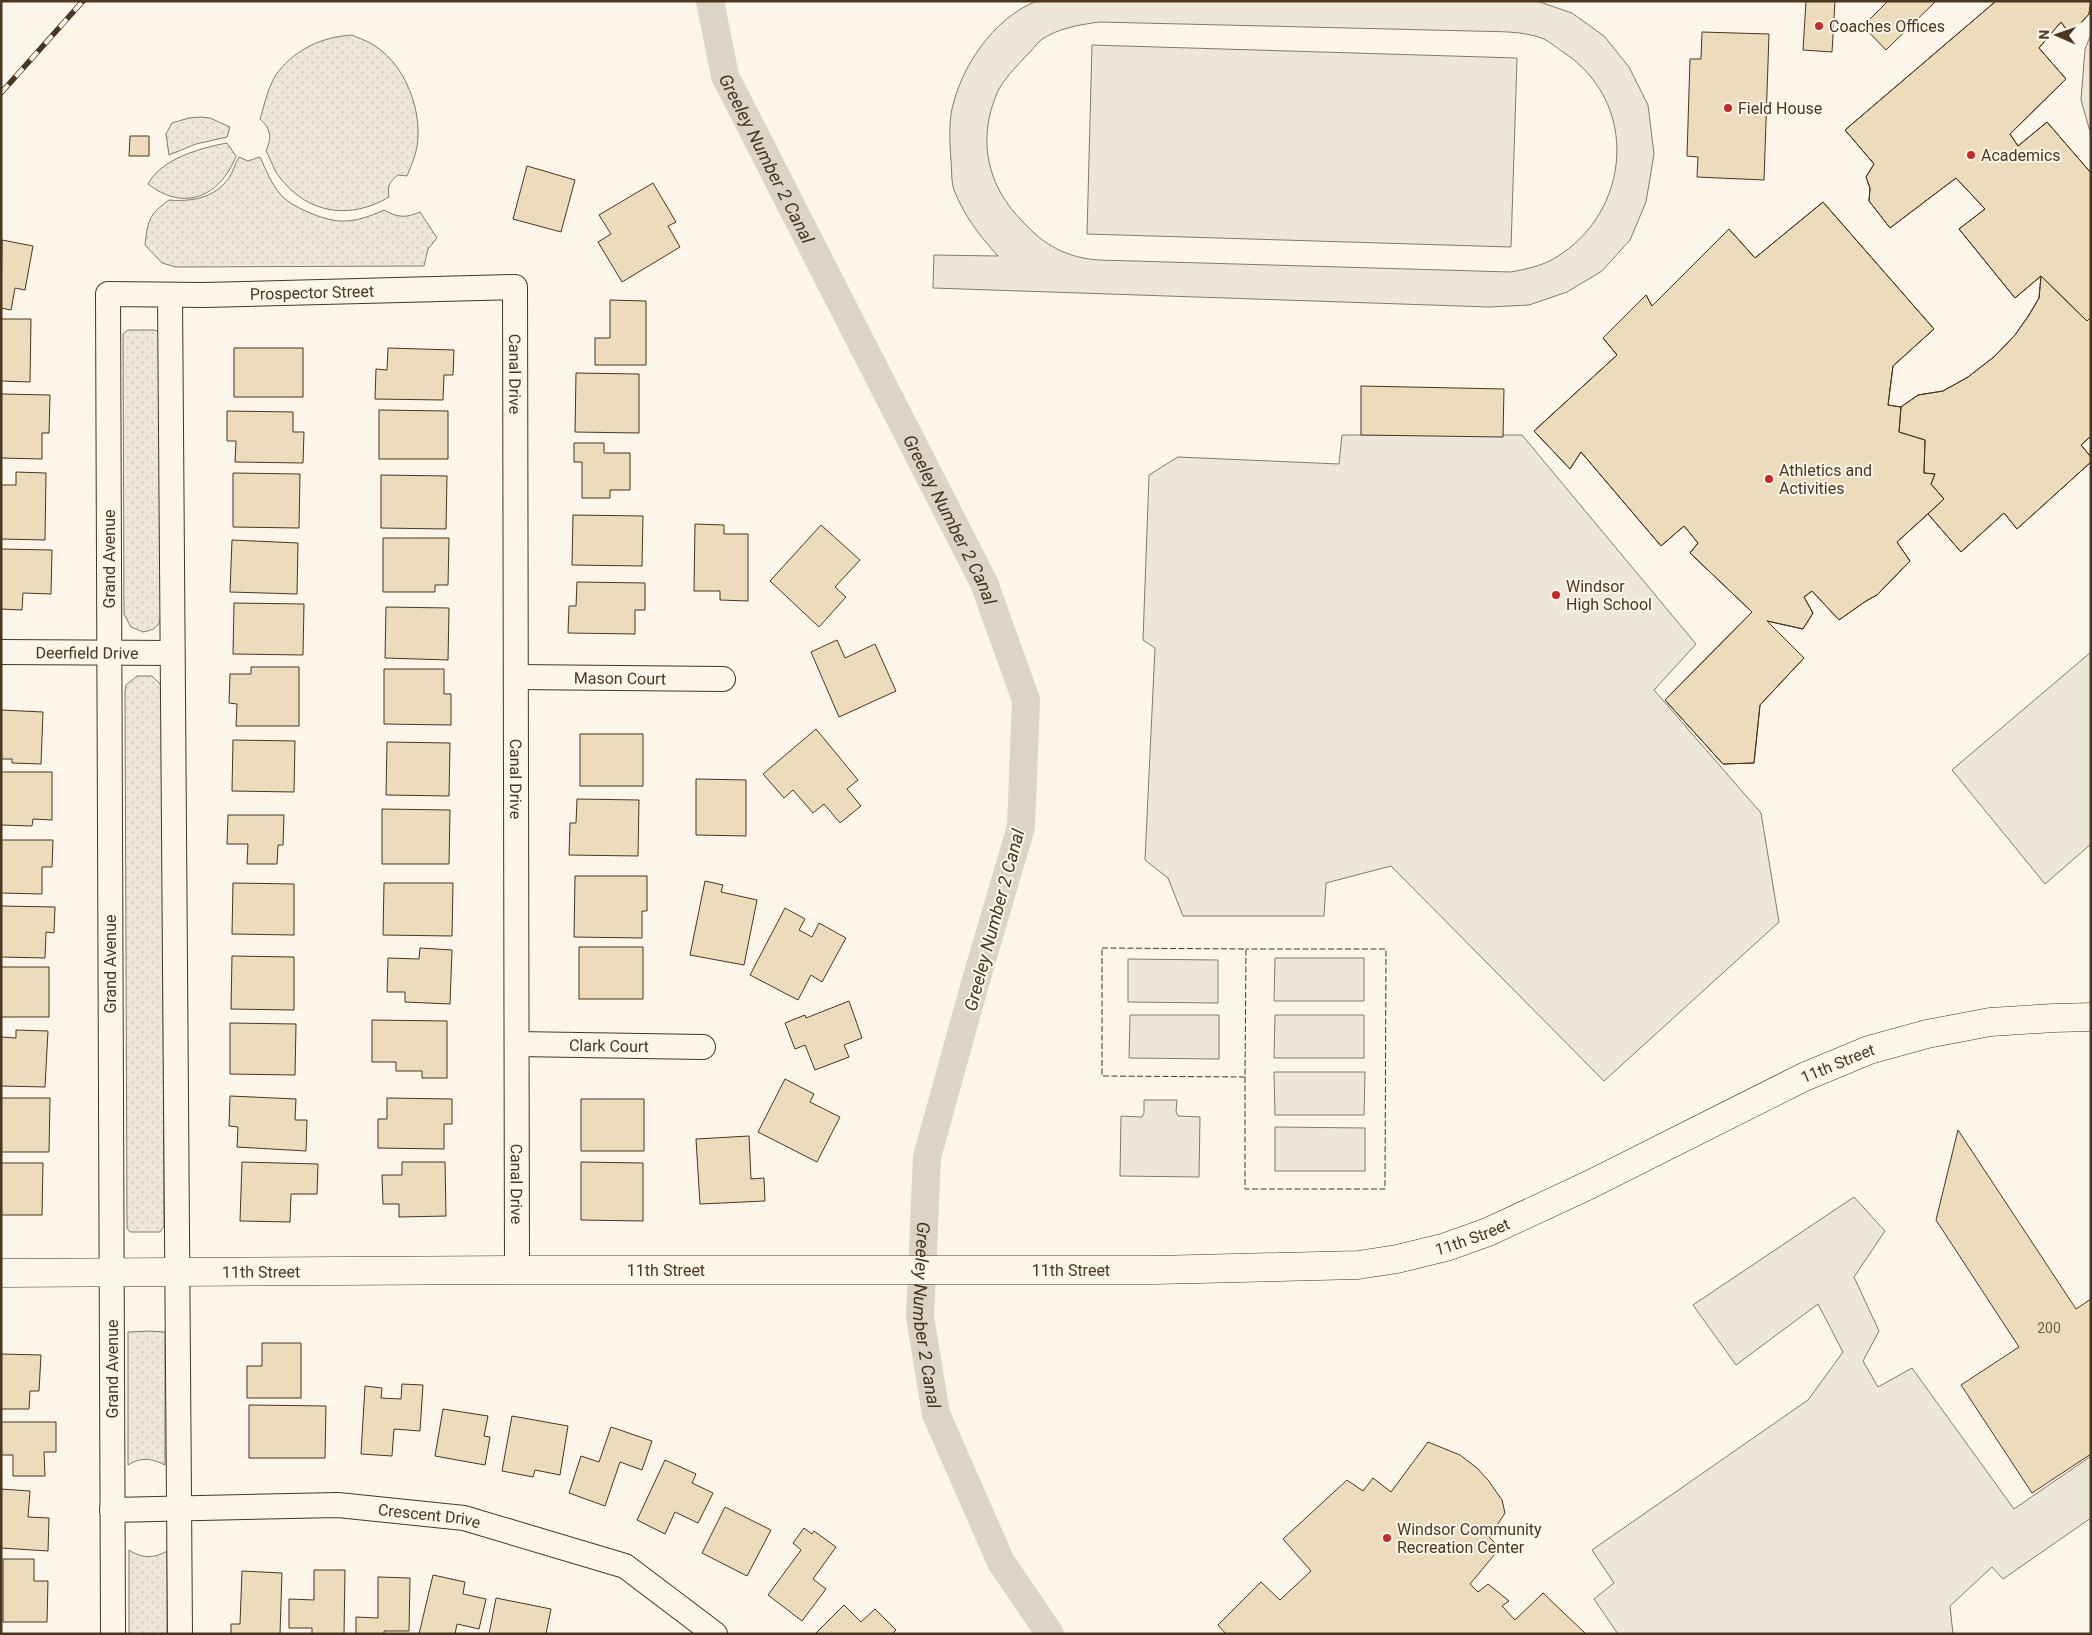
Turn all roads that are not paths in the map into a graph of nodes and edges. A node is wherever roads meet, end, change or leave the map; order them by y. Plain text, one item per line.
1 (515, 287) joint
2 (108, 294) joint
3 (170, 295) junction
4 (1, 652) edge
5 (172, 652) junction
6 (109, 653) junction
7 (516, 677) junction
8 (723, 679) dead end
9 (2091, 1018) edge
10 (516, 1044) junction
11 (703, 1047) dead end
12 (517, 1270) junction
13 (177, 1272) junction
14 (1, 1273) edge
15 (112, 1273) junction
16 (179, 1508) junction
17 (112, 1510) junction
18 (113, 1634) edge
19 (180, 1634) edge
20 (715, 1634) edge

1 - 3 street, Prospector Street
1 - 7 street, Canal Drive
2 - 3 street, Prospector Street
2 - 6 street, Grand Avenue
3 - 5 street
4 - 6 street, Deerfield Drive
5 - 6 street, Deerfield Drive
5 - 13 street
6 - 15 street, Grand Avenue
7 - 8 street, Mason Court
7 - 10 street, Canal Drive
9 - 12 street, 11th Street
10 - 11 street, Clark Court
10 - 12 street, Canal Drive
12 - 13 street, 11th Street
13 - 15 street, 11th Street
13 - 16 street
14 - 15 street, 11th Street
15 - 17 street, Grand Avenue
16 - 17 street, Crescent Drive
16 - 19 street
16 - 20 street, Crescent Drive
17 - 18 street, Grand Avenue

